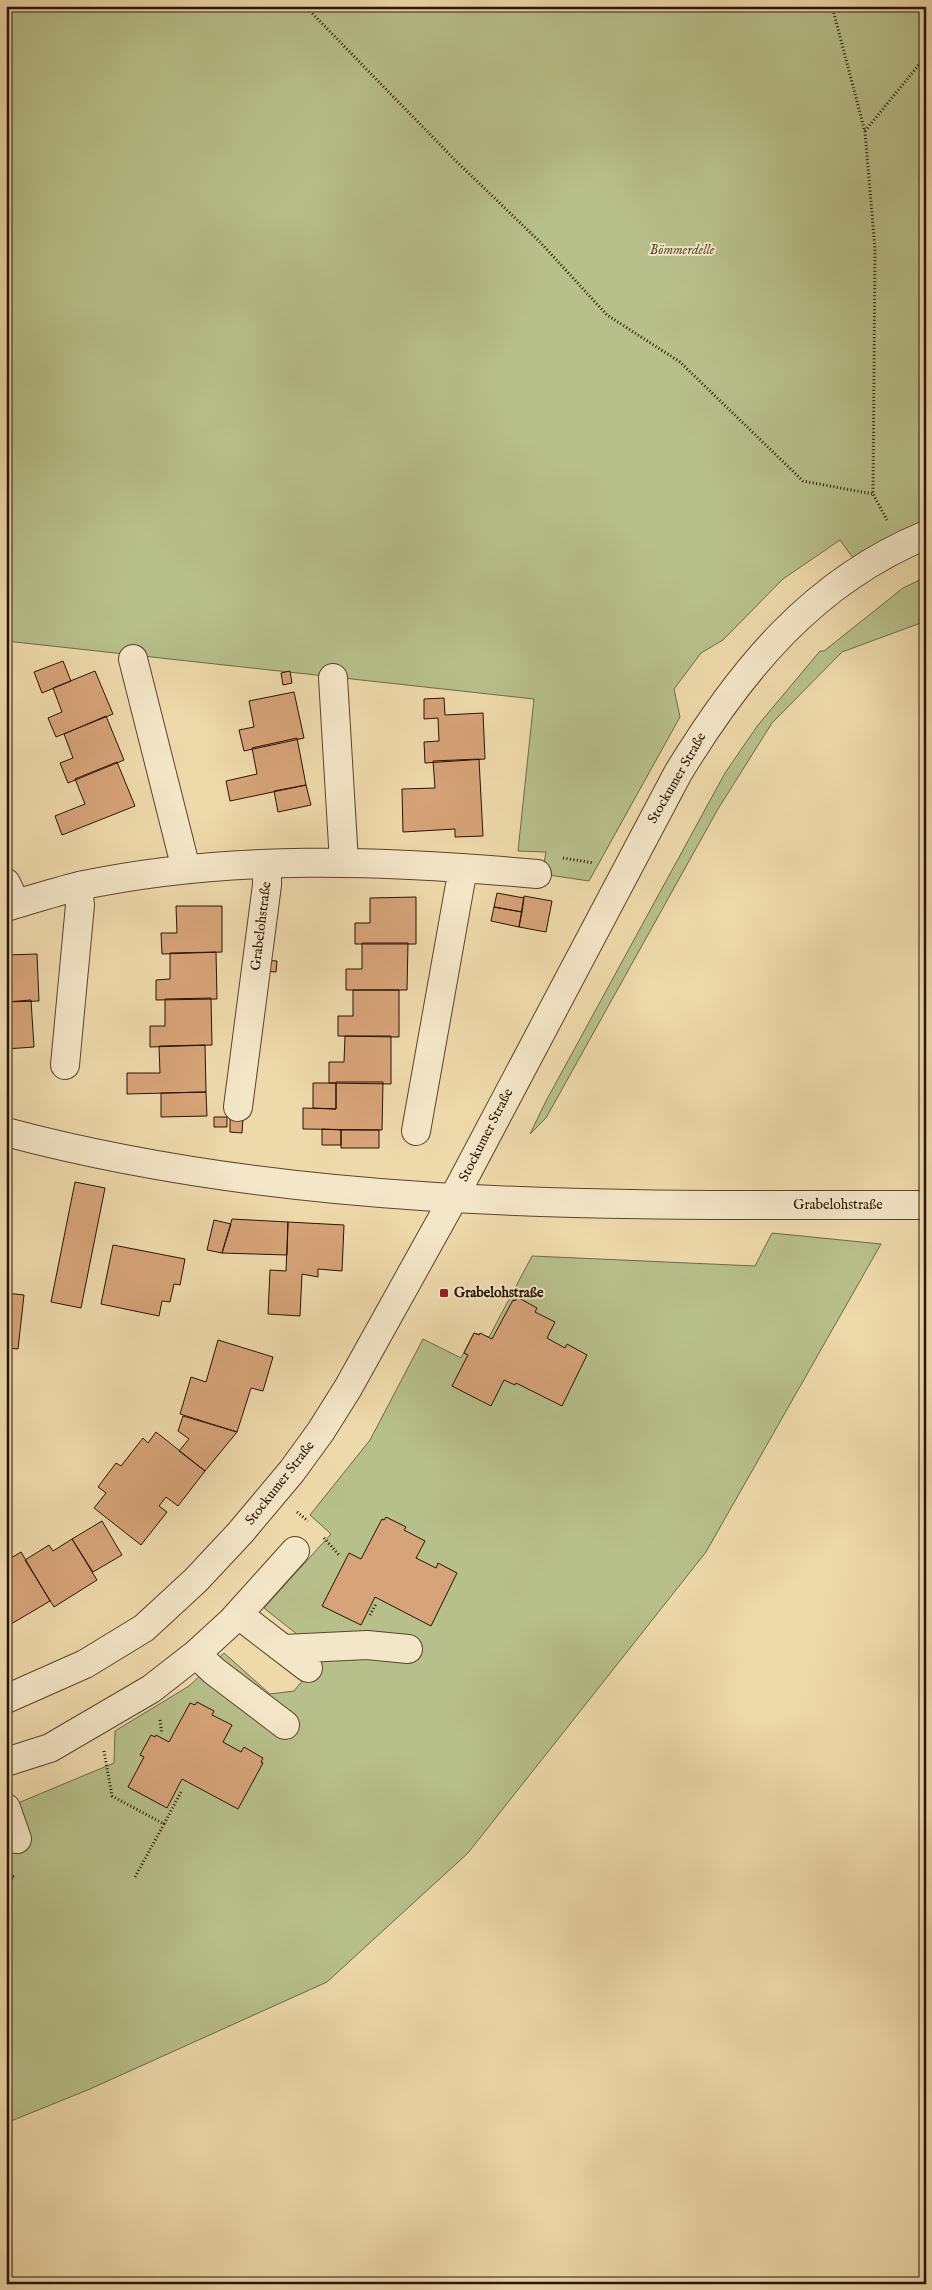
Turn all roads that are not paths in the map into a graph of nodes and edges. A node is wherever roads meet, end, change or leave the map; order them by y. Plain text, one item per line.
1 (914, 540) edge
2 (133, 659) dead end
3 (333, 678) dead end
4 (344, 862) junction
5 (266, 864) junction
6 (463, 868) junction
7 (186, 869) junction
8 (536, 874) dead end
9 (78, 886) junction
10 (10, 898) edge
11 (65, 1065) dead end
12 (238, 1107) dead end
13 (416, 1131) dead end
14 (6, 1132) edge
15 (453, 1199) junction
16 (926, 1204) edge
17 (295, 1551) dead end
18 (239, 1615) junction
19 (408, 1649) dead end
20 (284, 1650) junction
21 (196, 1654) junction
22 (308, 1668) dead end
23 (6, 1699) edge
24 (285, 1725) dead end
25 (6, 1762) edge
26 (6, 1808) edge
27 (17, 1839) dead end

1 - 15 street, Stockumer Straße
2 - 7 street
3 - 4 street
4 - 5 street, Grabelohstraße
4 - 6 street, Grabelohstraße
5 - 7 street, Grabelohstraße
5 - 12 street, Grabelohstraße
6 - 8 street, Grabelohstraße
6 - 13 street
7 - 9 street, Grabelohstraße
9 - 10 street, Grabelohstraße
9 - 11 street
14 - 15 street, Grabelohstraße
15 - 16 street, Grabelohstraße
15 - 23 street, Stockumer Straße
17 - 18 street
18 - 20 street
18 - 21 street
19 - 20 street
20 - 22 street
21 - 24 street
21 - 25 street
26 - 27 street

